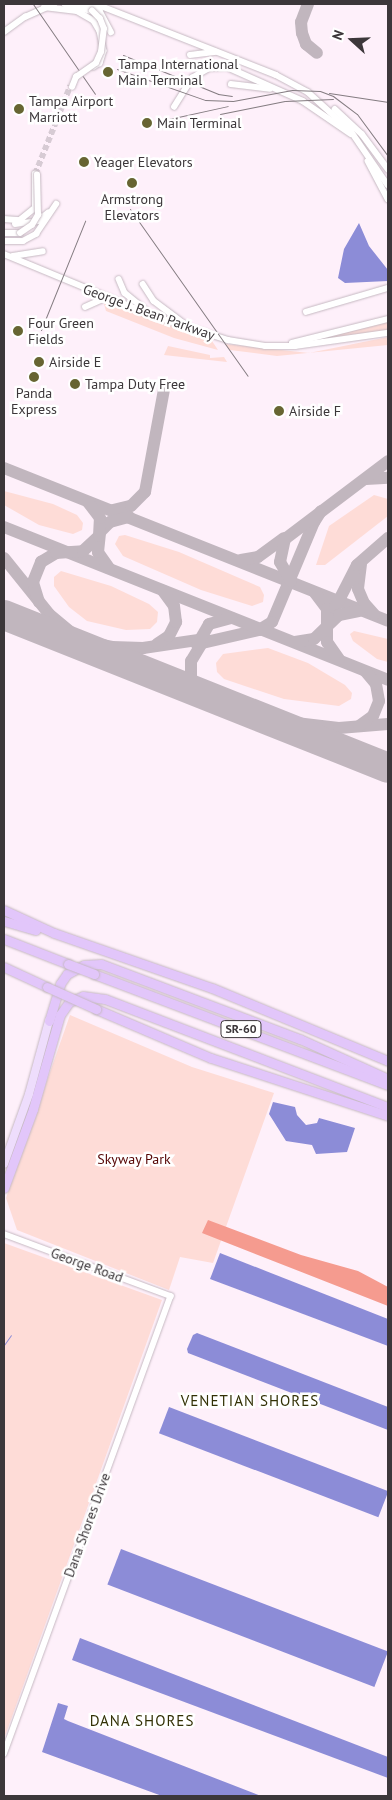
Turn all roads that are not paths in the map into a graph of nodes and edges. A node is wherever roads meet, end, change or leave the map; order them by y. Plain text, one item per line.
1 (54, 4) edge
2 (65, 4) edge
3 (83, 4) edge
4 (96, 4) edge
5 (44, 7) junction
6 (4, 32) edge
7 (112, 32) dead end
8 (218, 51) junction
9 (190, 55) dead end
10 (231, 84) dead end
11 (282, 92) junction
12 (308, 92) junction
13 (174, 106) dead end
14 (359, 142) junction
15 (388, 169) edge
16 (388, 185) edge
17 (388, 199) edge
18 (4, 221) edge
19 (4, 233) edge
20 (4, 242) edge
21 (43, 251) dead end
22 (6, 255) edge
23 (119, 280) dead end
24 (143, 284) dead end
25 (388, 288) edge
26 (107, 297) junction
27 (85, 307) dead end
28 (306, 312) dead end
29 (151, 315) junction
30 (388, 319) edge
31 (190, 329) junction
32 (388, 333) edge
33 (278, 347) junction
34 (4, 910) edge
35 (4, 921) edge
36 (54, 933) junction
37 (4, 939) edge
38 (4, 967) edge
39 (49, 1021) joint
40 (300, 1039) junction
41 (386, 1060) edge
42 (388, 1073) edge
43 (388, 1079) edge
44 (388, 1085) edge
45 (388, 1107) edge
46 (388, 1116) edge
47 (4, 1164) edge
48 (4, 1188) edge
49 (4, 1234) edge
50 (171, 1296) joint
51 (4, 1754) edge

1 - 5 street
2 - 5 street, bridge
3 - 7 street
4 - 8 street
5 - 6 street
8 - 9 street
8 - 12 street
10 - 11 street
11 - 13 street
11 - 14 street
12 - 14 street
12 - 15 street
14 - 16 street
14 - 17 street
18 - 19 street, bridge
18 - 20 street
21 - 22 street
22 - 26 street, George J. Bean Parkway
23 - 29 street
24 - 31 street
25 - 28 street
26 - 27 street
26 - 29 street, George J. Bean Parkway
29 - 31 street, George J. Bean Parkway
30 - 33 street
31 - 33 street, George J. Bean Parkway
32 - 33 street, George J. Bean Parkway
34 - 36 highway
35 - 36 highway
36 - 41 highway
37 - 44 highway, SR-60 / SR-60, bridge
38 - 46 highway, bridge
39 - 40 highway
39 - 47 main road
40 - 42 highway
40 - 43 highway
45 - 48 highway
49 - 50 street, George Road
50 - 51 street, Dana Shores Drive

